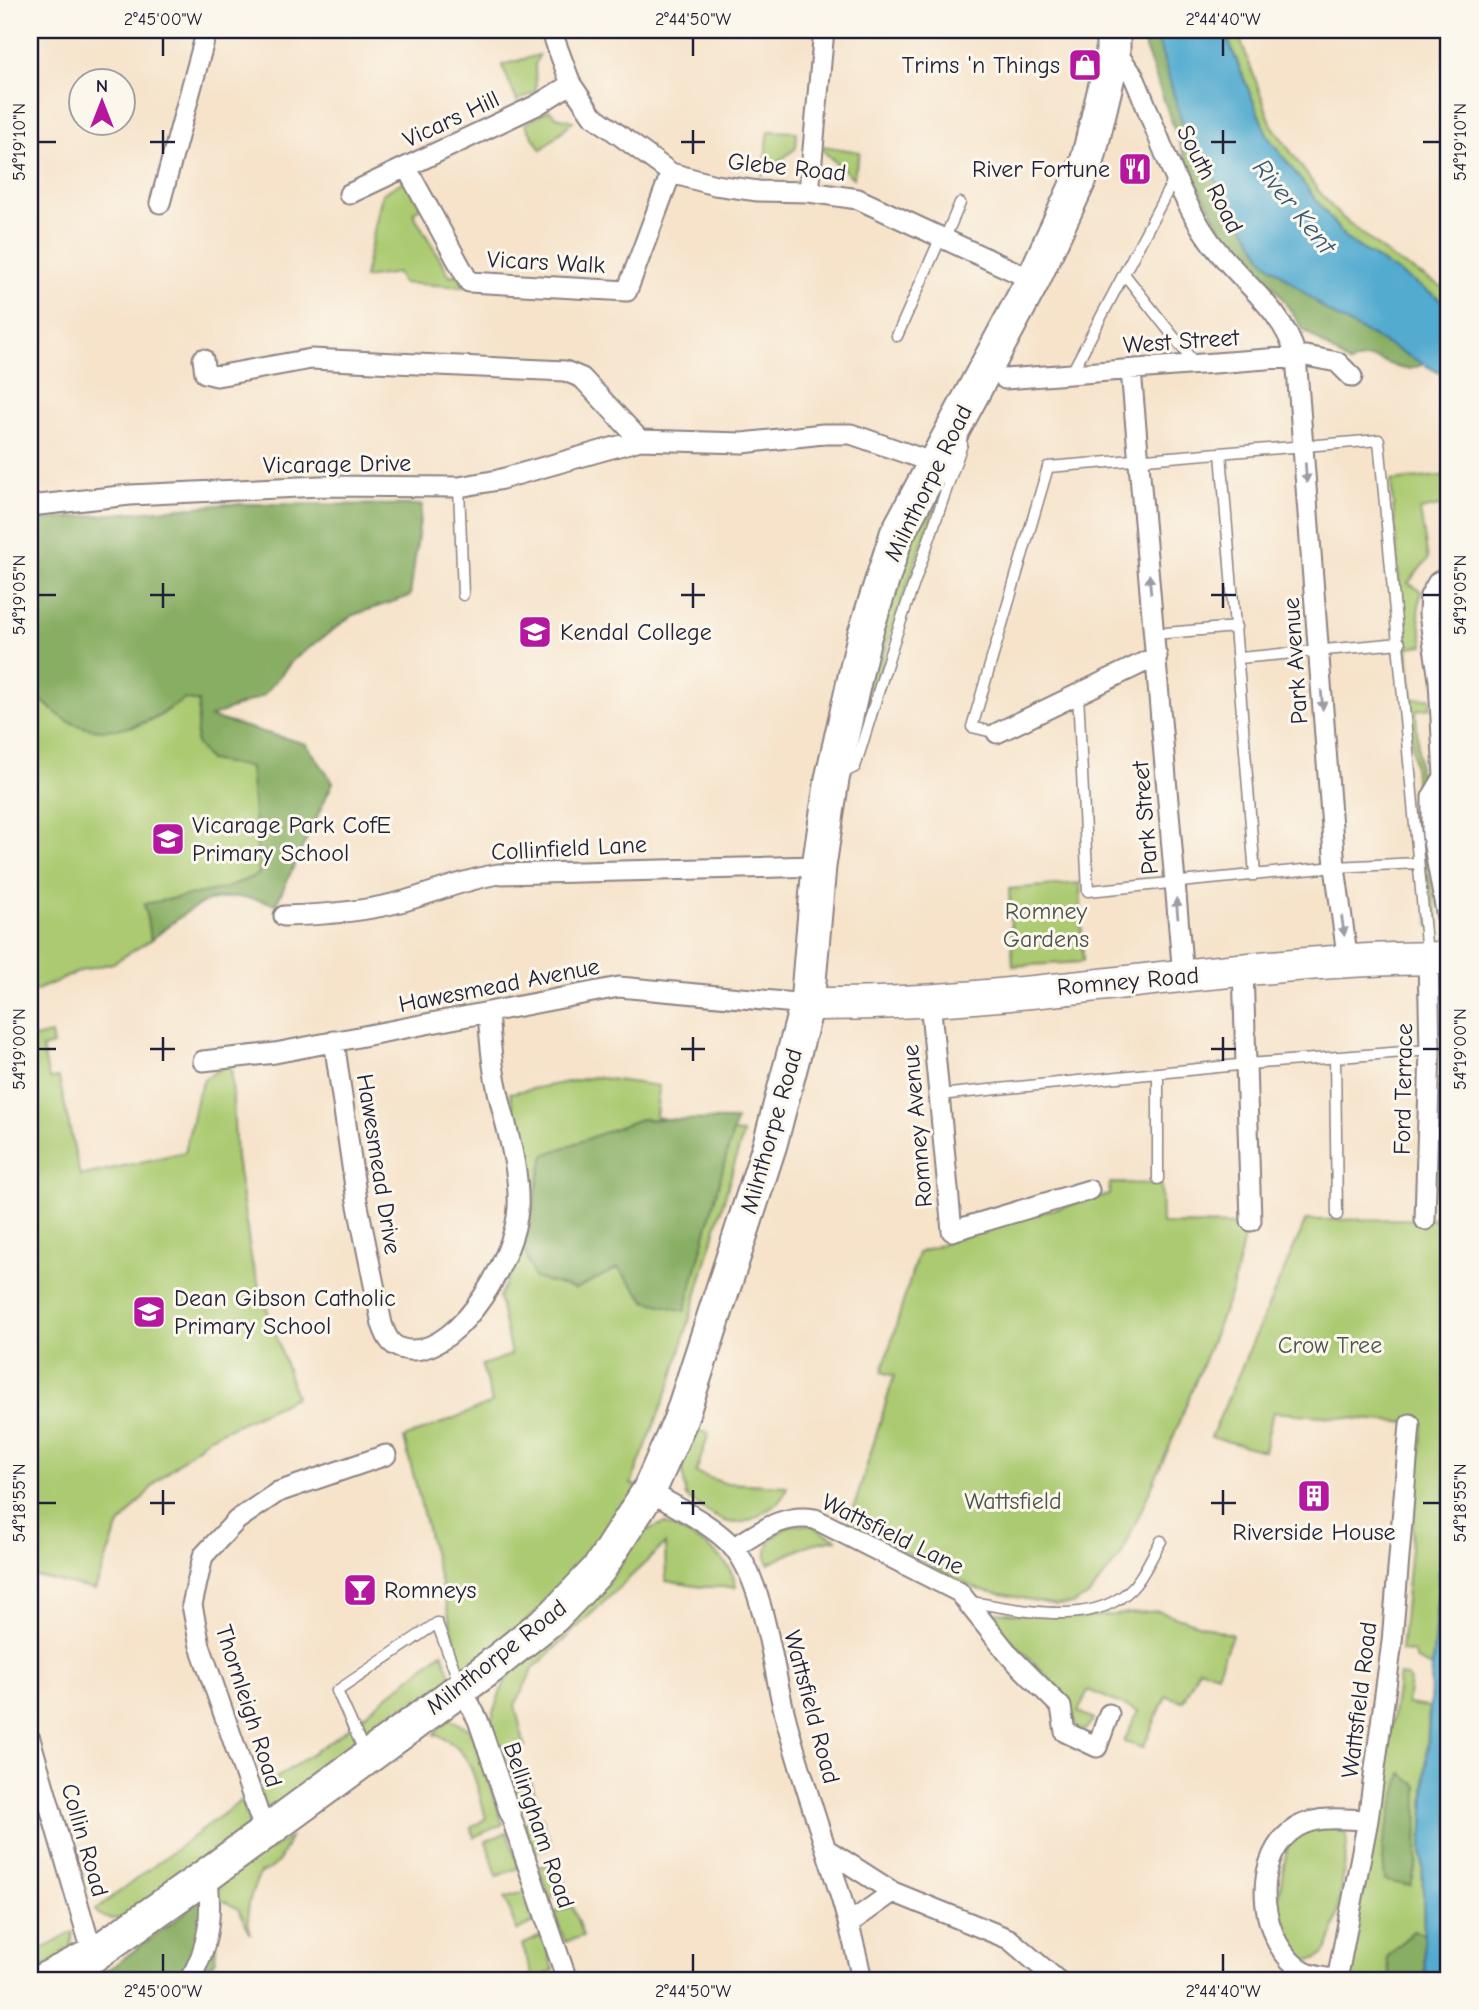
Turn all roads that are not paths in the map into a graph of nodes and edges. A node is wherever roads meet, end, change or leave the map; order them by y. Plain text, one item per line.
1 (207, 30) edge
2 (551, 30) edge
3 (824, 30) edge
4 (1113, 42) edge
5 (571, 85) junction
6 (406, 167) junction
7 (671, 173) junction
8 (1176, 176) junction
9 (809, 192) junction
10 (349, 194) dead end
11 (160, 203) dead end
12 (960, 203) dead end
13 (943, 237) junction
14 (1125, 275) junction
15 (1033, 280) junction
16 (897, 336) dead end
17 (1296, 356) junction
18 (203, 359) dead end
19 (1198, 366) junction
20 (1131, 370) junction
21 (1071, 374) junction
22 (226, 375) junction
23 (1352, 377) dead end
24 (1005, 379) dead end
25 (229, 396) dead end
26 (962, 409) junction
27 (640, 440) junction
28 (1303, 444) junction
29 (1221, 453) junction
30 (1138, 460) junction
31 (934, 463) junction
32 (459, 487) junction
33 (30, 506) edge
34 (1449, 578) edge
35 (463, 595) dead end
36 (1236, 627) junction
37 (1154, 634) junction
38 (1400, 643) junction
39 (1319, 651) junction
40 (1157, 656) junction
41 (1239, 658) junction
42 (1078, 693) junction
43 (997, 733) joint
44 (1447, 778) edge
45 (832, 779) junction
46 (1418, 863) junction
47 (819, 866) junction
48 (1335, 867) junction
49 (1255, 875) junction
50 (1174, 881) junction
51 (284, 916) dead end
52 (1449, 928) edge
53 (1438, 958) edge
54 (1348, 962) junction
55 (1243, 969) junction
56 (1183, 976) junction
57 (930, 1000) junction
58 (807, 1004) junction
59 (488, 1013) junction
60 (334, 1041) junction
61 (1430, 1049) junction
62 (1335, 1057) junction
63 (203, 1061) dead end
64 (1248, 1064) junction
65 (1158, 1074) junction
66 (939, 1095) junction
67 (1158, 1179) dead end
68 (1089, 1190) dead end
69 (1337, 1215) dead end
70 (1425, 1220) dead end
71 (1251, 1221) dead end
72 (1410, 1424) dead end
73 (386, 1455) dead end
74 (649, 1491) junction
75 (1161, 1541) dead end
76 (733, 1548) junction
77 (966, 1602) junction
78 (461, 1687) junction
79 (1109, 1714) dead end
80 (30, 1739) edge
81 (366, 1757) junction
82 (1368, 1820) junction
83 (265, 1832) junction
84 (829, 1851) junction
85 (207, 1875) junction
86 (893, 1892) junction
87 (851, 1922) junction
88 (93, 1955) junction
89 (44, 1980) edge
90 (189, 1980) edge
91 (567, 1980) edge
92 (862, 1980) edge
93 (1057, 1980) edge
94 (1335, 1980) edge

1 - 11 street
2 - 5 street, Glebe Road
3 - 9 street
4 - 8 street, South Road
4 - 15 highway, Milnthorpe Road
5 - 6 street, Vicars Hill
5 - 7 street, Glebe Road
6 - 7 street, Vicars Walk
6 - 10 street, Vicars Hill
7 - 9 street, Glebe Road
8 - 14 lane
8 - 17 street, South Road
9 - 13 street, Glebe Road
12 - 13 lane
13 - 15 street, Glebe Road
13 - 16 lane
14 - 19 lane
14 - 21 lane
15 - 26 highway, Milnthorpe Road
17 - 19 street, West Street
17 - 23 street, West Street
17 - 28 street, Park Avenue
18 - 22 street
19 - 20 street, West Street
20 - 21 street, West Street
20 - 30 street, Park Street
21 - 24 street, West Street
22 - 25 street
22 - 27 street
26 - 31 highway, Milnthorpe Road
26 - 45 lane
27 - 31 street, Vicarage Drive
27 - 32 street, Vicarage Drive
28 - 29 lane
28 - 38 lane
28 -> 39 street, Park Avenue
29 - 30 lane
29 - 36 lane
37 -> 30 street, Park Street
30 - 43 lane
31 - 45 highway, Milnthorpe Road
32 - 33 street, Vicarage Drive
32 - 35 lane
34 - 44 street
36 - 37 lane
36 - 41 lane
37 - 40 street, Park Street
38 - 39 lane
38 - 46 lane
39 - 41 lane
39 -> 48 street, Park Avenue
40 - 42 street
40 - 50 street, Park Street
41 - 49 lane
42 - 43 street
42 - 50 lane
44 - 52 street
45 - 47 highway, Milnthorpe Road
46 - 48 lane
46 - 53 lane
47 - 51 street, Collinfield Lane
47 - 58 highway, Milnthorpe Road
48 - 49 lane
48 -> 54 street, Park Avenue
49 - 50 lane
56 -> 50 street, Park Street
53 - 54 main road, Romney Road
53 - 61 street, Ford Terrace
54 - 55 main road, Romney Road
55 - 56 main road, Romney Road
55 - 64 street
56 - 57 main road, Romney Road
57 - 58 main road, Romney Road
57 - 66 street, Romney Avenue
58 - 59 street, Hawesmead Avenue
58 - 74 highway, Milnthorpe Road
59 - 60 street, Hawesmead Avenue
59 - 60 street, Hawesmead Drive
60 - 63 street, Hawesmead Avenue
61 - 62 lane
61 - 70 street, Ford Terrace
62 - 64 lane
62 - 69 lane
64 - 65 lane
64 - 71 street
65 - 66 lane
65 - 67 lane
66 - 68 street, Romney Avenue
72 - 82 street, Wattsfield Road
73 - 83 street, Thornleigh Road
74 - 76 street, Wattsfield Road
74 - 78 highway, Milnthorpe Road
75 - 77 lane
76 - 77 street, Wattsfield Lane
76 - 84 street, Wattsfield Road
77 - 79 street, Wattsfield Lane
78 - 81 highway, Milnthorpe Road
78 - 81 lane
78 - 91 street, Bellingham Road
80 - 88 street, Collin Road
81 - 83 highway, Milnthorpe Road
82 - 94 street, Wattsfield Road
82 - 94 street
83 - 85 highway, Milnthorpe Road
84 - 86 street
84 - 87 street, Wattsfield Road
85 - 88 highway, Milnthorpe Road
85 - 90 street
86 - 87 street
86 - 93 street
87 - 92 street, Wattsfield Road
88 - 89 highway, Milnthorpe Road

